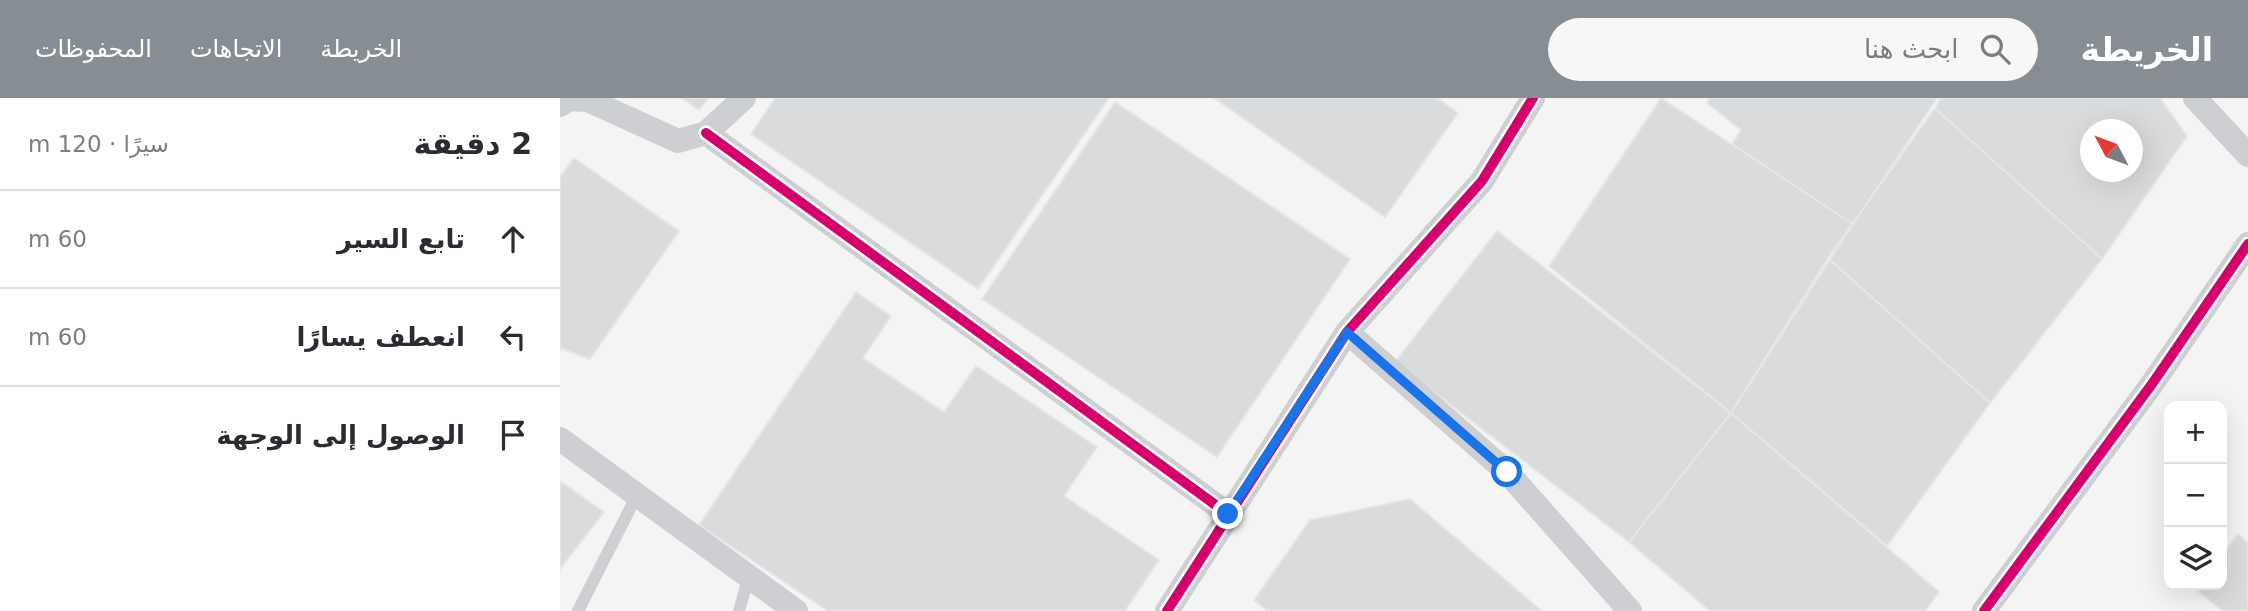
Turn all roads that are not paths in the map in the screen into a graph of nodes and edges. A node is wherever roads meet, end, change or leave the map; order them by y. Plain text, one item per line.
1 (744, 98) edge
2 (1533, 98) edge
3 (2195, 98) edge
4 (560, 105) edge
5 (706, 133) junction
6 (2248, 155) edge
7 (2248, 244) edge
8 (1347, 332) junction
9 (560, 439) edge
10 (637, 495) junction
11 (1228, 514) junction
12 (749, 576) junction
13 (578, 611) edge
14 (739, 611) edge
15 (796, 611) edge
16 (1167, 611) edge
17 (1630, 611) edge
18 (1984, 611) edge

1 - 5 street
2 - 8 street
3 - 6 street
4 - 5 street
5 - 11 street
7 - 18 street
8 - 11 street
8 - 17 street
9 - 10 street
10 - 12 street
10 - 13 lane
11 - 16 street
12 - 14 lane
12 - 15 street

